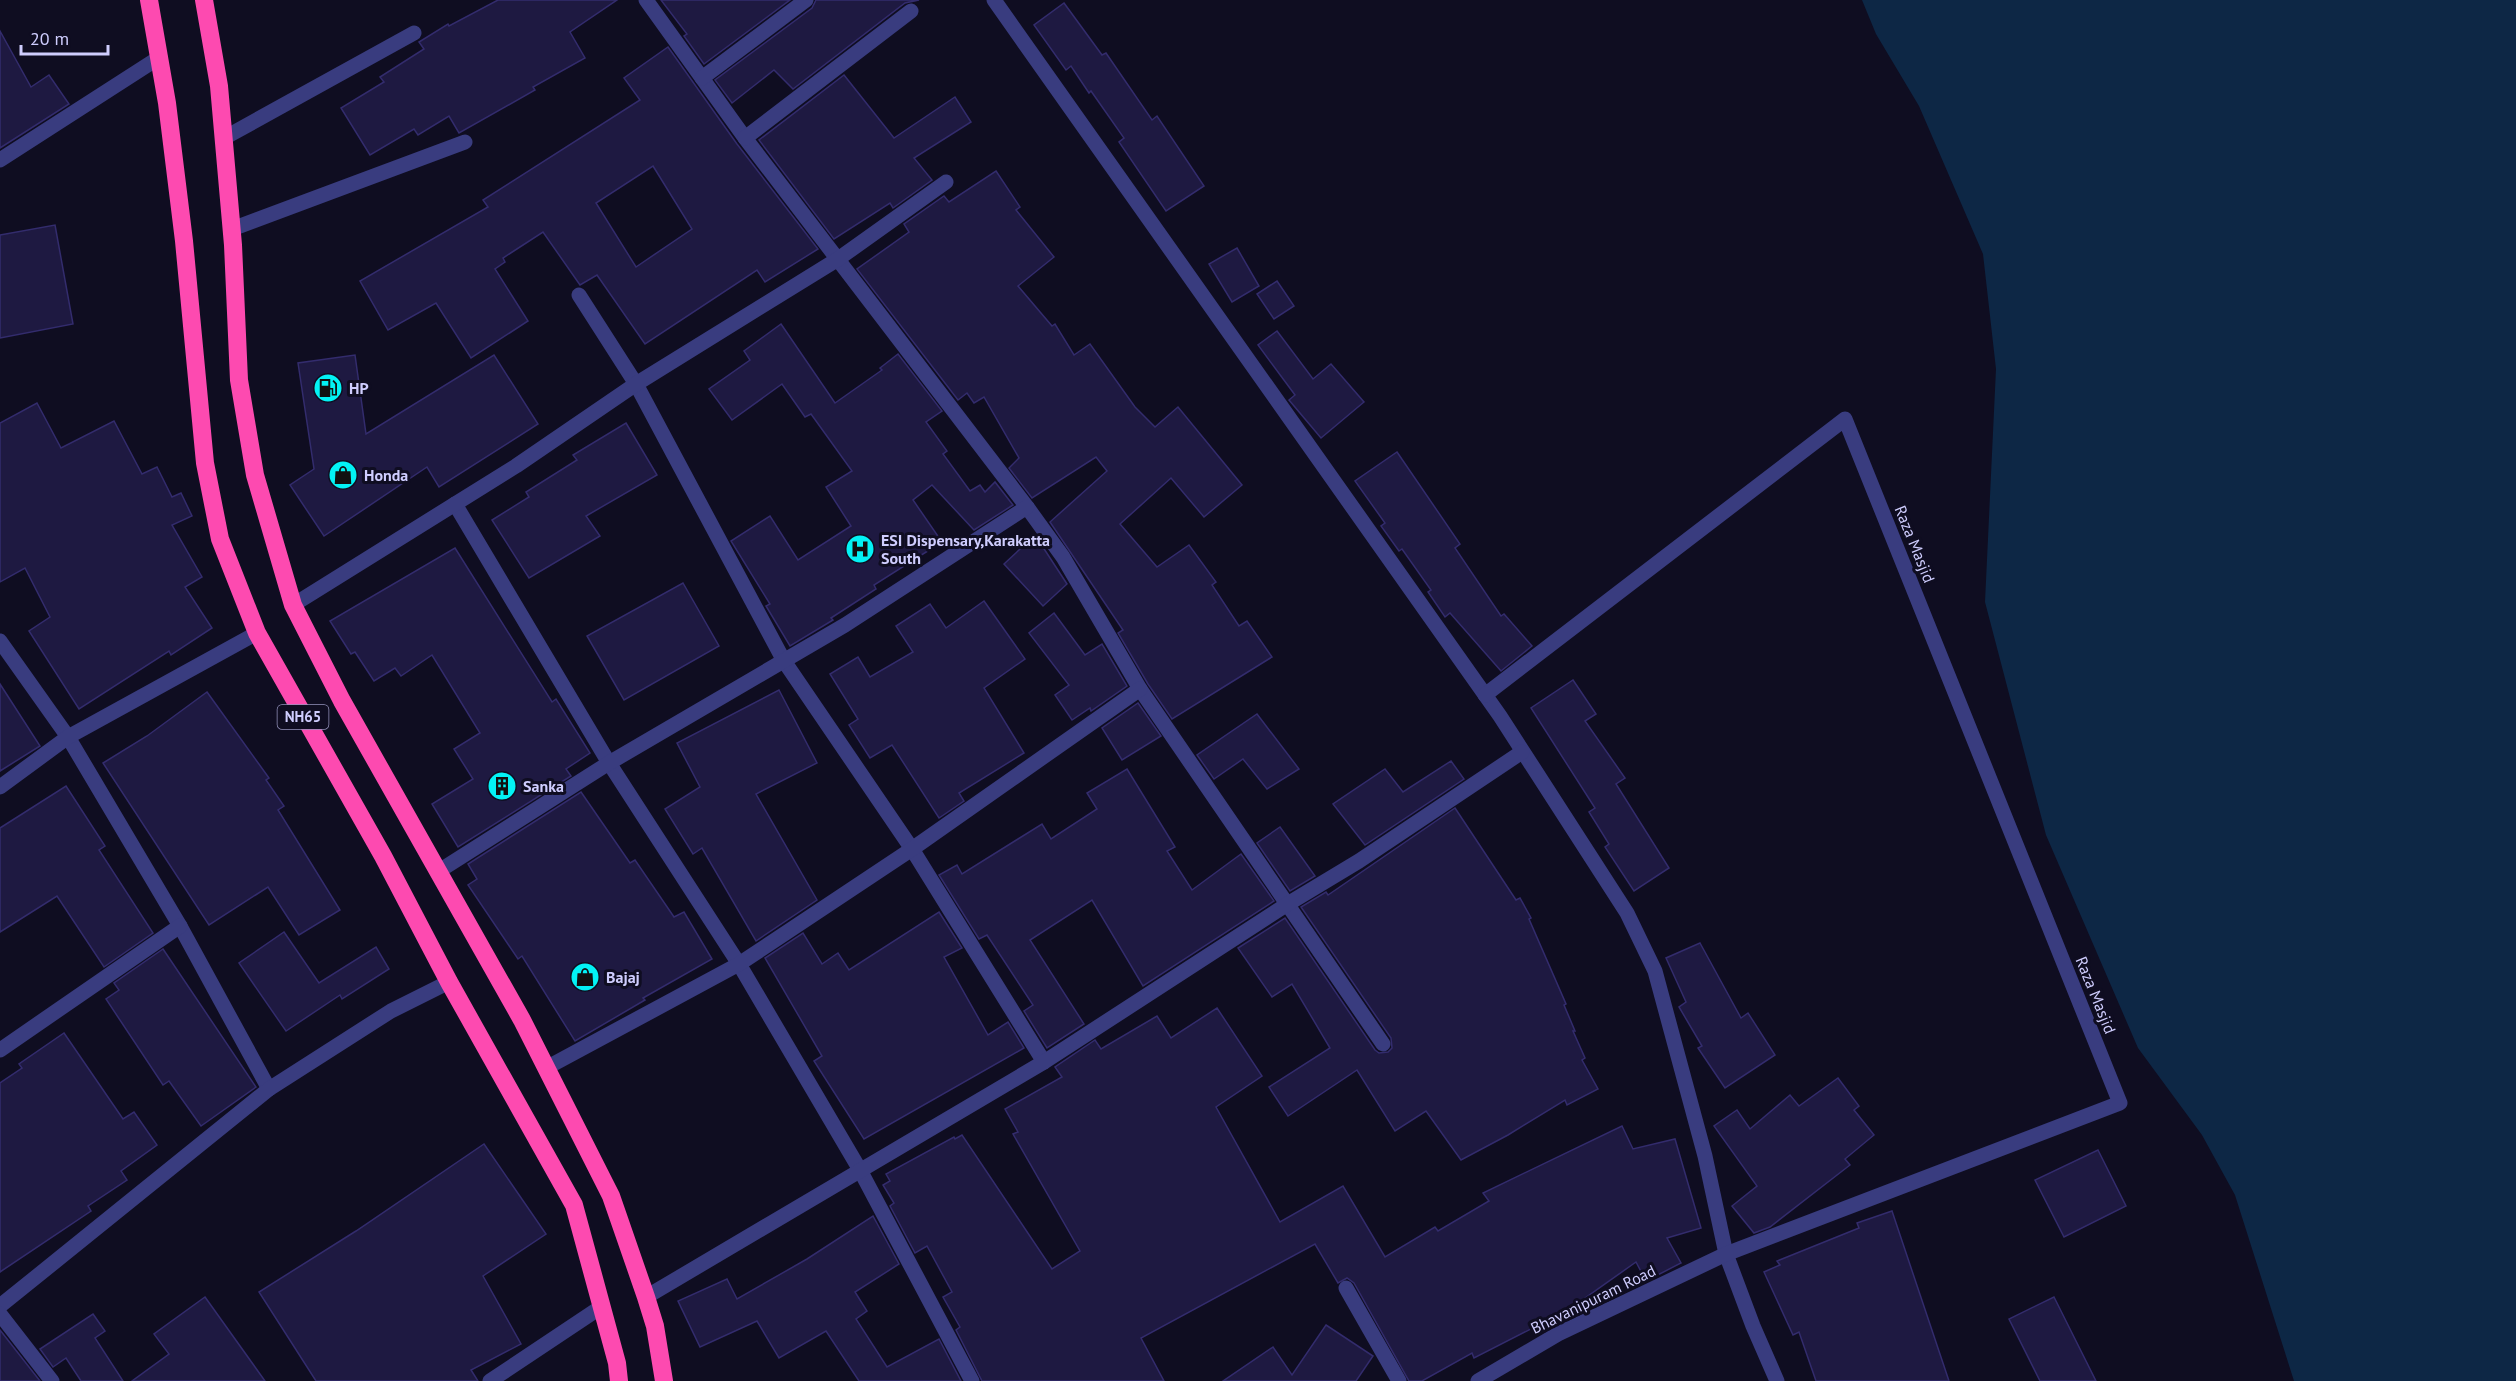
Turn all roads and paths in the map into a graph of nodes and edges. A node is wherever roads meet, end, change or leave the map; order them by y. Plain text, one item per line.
1 (149, 0) edge
2 (204, 0) edge
3 (646, 0) edge
4 (806, 0) edge
5 (994, 0) edge
6 (911, 11) dead end
7 (414, 33) dead end
8 (160, 57) junction
9 (702, 78) junction
10 (224, 138) junction
11 (745, 138) junction
12 (465, 142) dead end
13 (0, 160) edge
14 (946, 182) dead end
15 (232, 229) junction
16 (838, 260) junction
17 (579, 295) dead end
18 (636, 384) junction
19 (455, 504) junction
20 (1027, 507) junction
21 (293, 605) junction
22 (257, 633) junction
23 (0, 641) edge
24 (784, 661) junction
25 (1140, 689) junction
26 (1485, 695) junction
27 (68, 737) junction
28 (1522, 752) junction
29 (609, 763) junction
30 (0, 787) edge
31 (912, 849) junction
32 (439, 871) junction
33 (1286, 905) junction
34 (180, 926) junction
35 (739, 964) junction
36 (449, 982) junction
37 (1383, 1044) dead end
38 (0, 1050) edge
39 (1044, 1062) junction
40 (546, 1068) junction
41 (269, 1089) junction
42 (2120, 1103) joint
43 (860, 1170) junction
44 (1726, 1254) junction
45 (1346, 1288) dead end
46 (646, 1297) junction
47 (0, 1306) edge
48 (601, 1307) junction
49 (0, 1314) edge
50 (52, 1381) edge
51 (490, 1381) edge
52 (619, 1381) edge
53 (664, 1381) edge
54 (972, 1381) edge
55 (1398, 1381) edge
56 (1478, 1381) edge
57 (1777, 1381) edge

1 - 8 highway, NH65
2 - 10 highway, NH65
3 - 9 street
4 - 9 street
5 - 26 street
6 - 11 street
7 - 10 street
8 - 13 street
8 - 22 highway, NH65
9 - 11 street
10 - 15 highway, NH65
11 - 16 street
12 - 15 street
14 - 16 street
15 - 21 highway, NH65
16 - 18 street
16 - 20 street
17 - 18 street
18 - 19 street
18 - 24 street
19 - 21 street
19 - 29 street
20 - 24 street
20 - 25 street
21 - 32 highway, NH65
22 - 27 street
22 - 36 highway, NH65
23 - 27 street
24 - 29 street
24 - 31 street
25 - 31 street
25 - 33 street
26 - 28 street
26 - 42 street, Raza Masjid
27 - 30 street
27 - 34 street
28 - 33 street
28 - 44 street
29 - 32 street
29 - 35 street
31 - 35 street
31 - 39 street
32 - 40 highway, NH65
33 - 37 street
33 - 39 street
34 - 38 street
34 - 41 street
35 - 40 street
35 - 43 street
36 - 41 street
36 - 48 highway, NH65
39 - 43 street
40 - 46 highway, NH65
41 - 47 street
42 - 44 street, Bhavanipuram Road
43 - 46 street
43 - 54 street
44 - 56 street, Bhavanipuram Road
44 - 57 street
45 - 55 street
46 - 53 highway, NH65
48 - 51 street
48 - 52 highway, NH65
49 - 50 street

